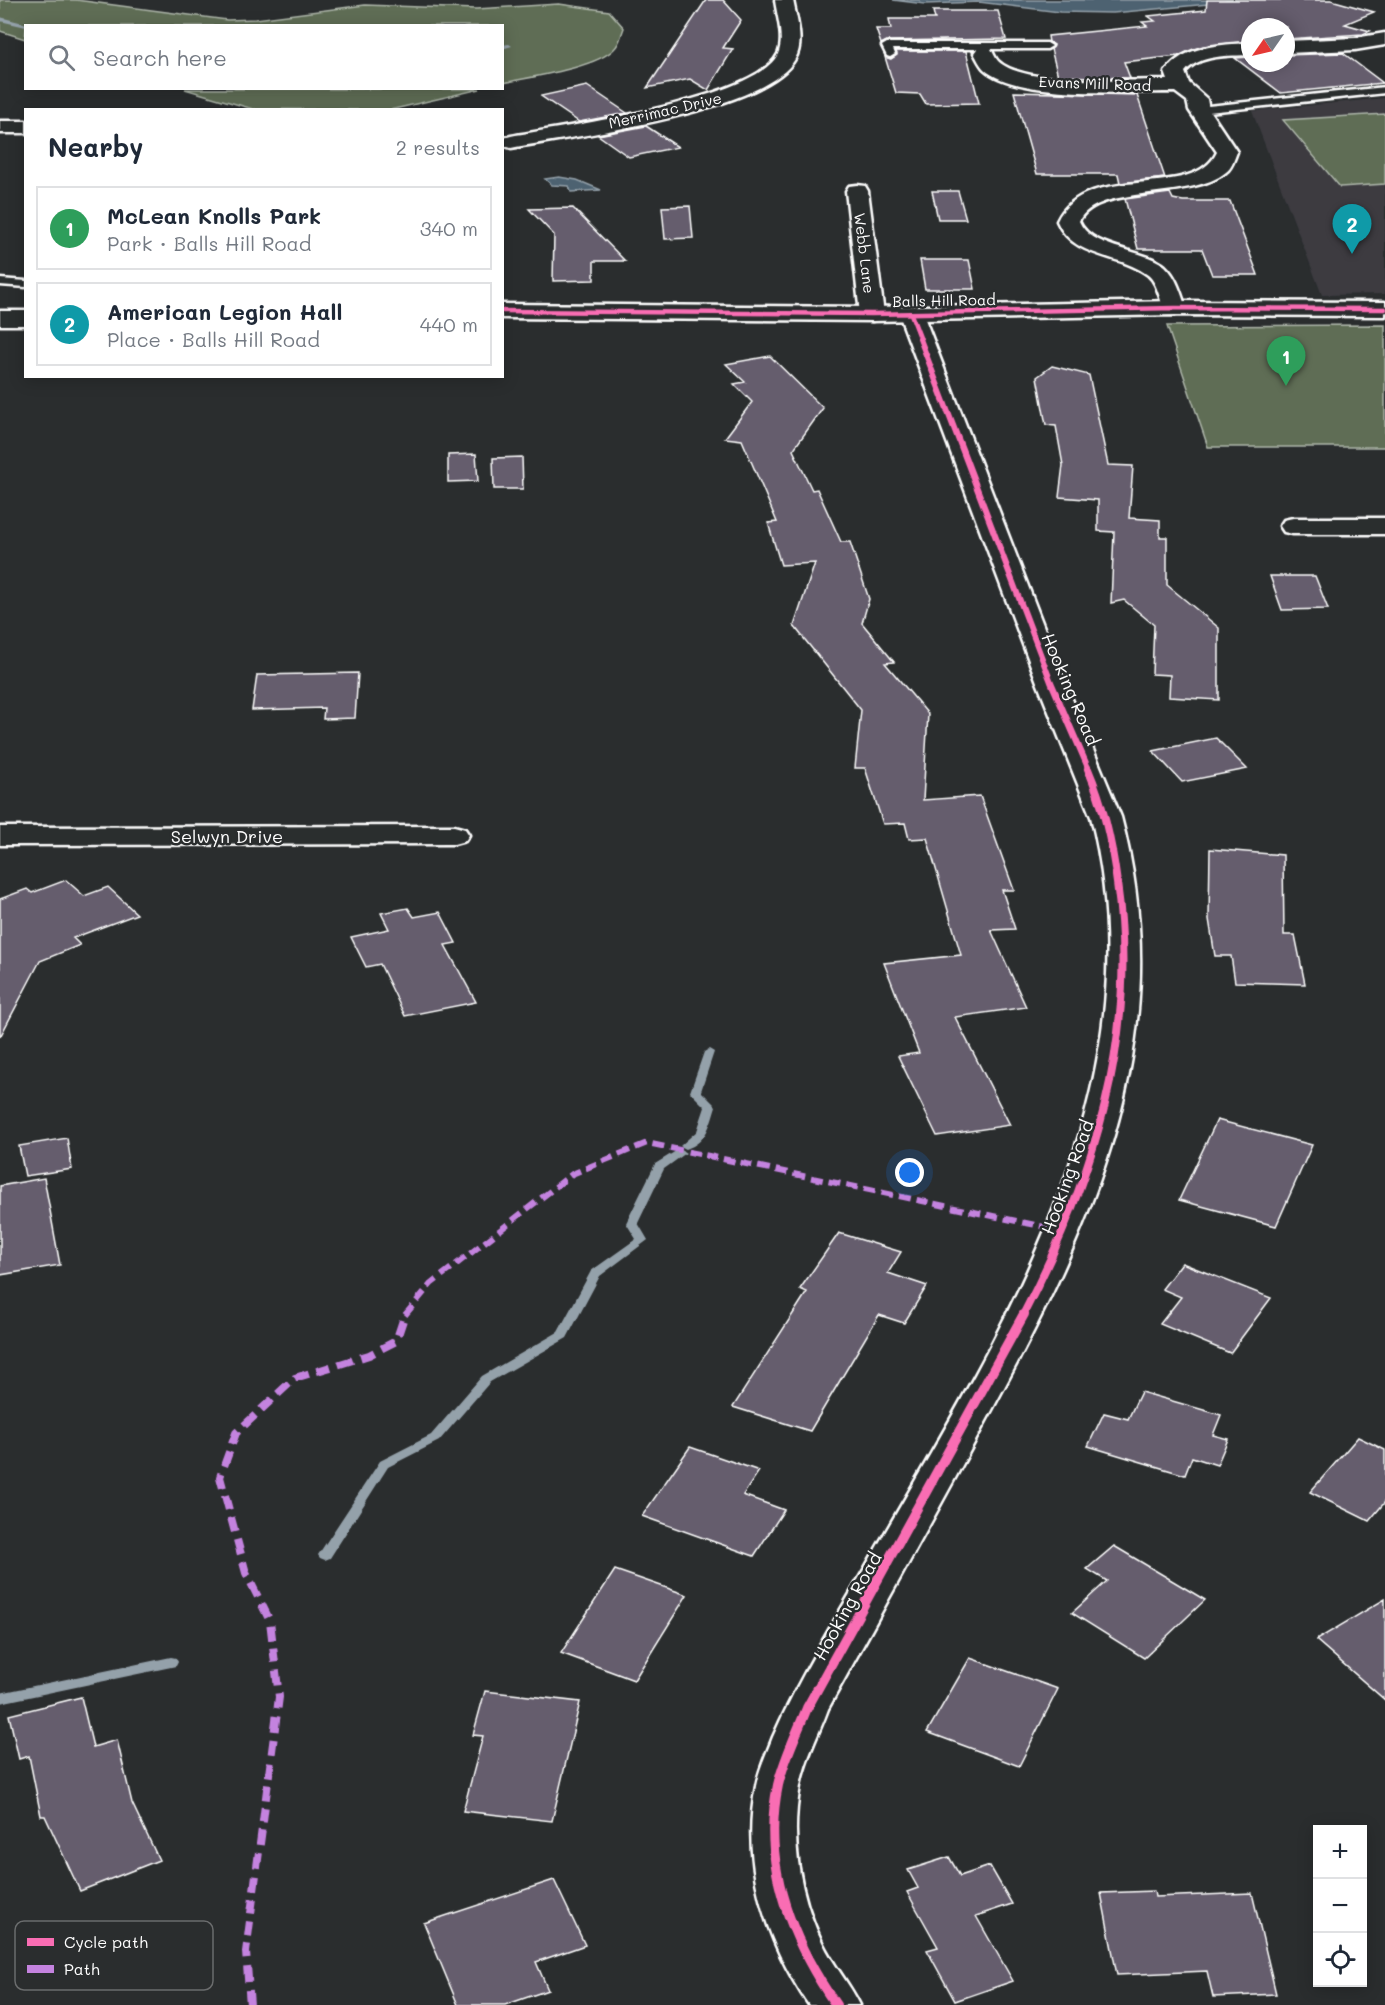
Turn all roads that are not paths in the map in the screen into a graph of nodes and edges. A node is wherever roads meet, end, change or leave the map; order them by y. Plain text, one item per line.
1 (784, 0) edge
2 (1385, 39) edge
3 (980, 46) junction
4 (1047, 46) dead end
5 (1295, 47) edge
6 (1241, 50) edge
7 (890, 54) dead end
8 (1180, 86) junction
9 (1385, 90) edge
10 (1198, 110) junction
11 (0, 127) edge
12 (24, 127) edge
13 (511, 142) dead end
14 (857, 191) dead end
15 (0, 282) edge
16 (24, 284) edge
17 (1175, 308) junction
18 (1385, 309) edge
19 (504, 311) edge
20 (872, 314) junction
21 (911, 314) junction
22 (0, 318) edge
23 (24, 318) edge
24 (1293, 526) dead end
25 (1385, 526) edge
26 (454, 835) dead end
27 (0, 836) edge
28 (836, 2005) edge

1 - 13 street, Merrimac Drive
2 - 5 street
3 - 4 lane
3 - 7 lane
3 - 8 street, Evans Mill Road
6 - 8 street, Evans Mill Road
8 - 10 street
9 - 10 lane
10 - 17 street
11 - 12 street
14 - 20 street, Webb Lane
15 - 16 lane
17 - 18 street, Balls Hill Road
17 - 21 street, Balls Hill Road
19 - 20 street, Balls Hill Road
20 - 21 street, Balls Hill Road
21 - 28 street, Hooking Road
22 - 23 street
24 - 25 street
26 - 27 street, Selwyn Drive

